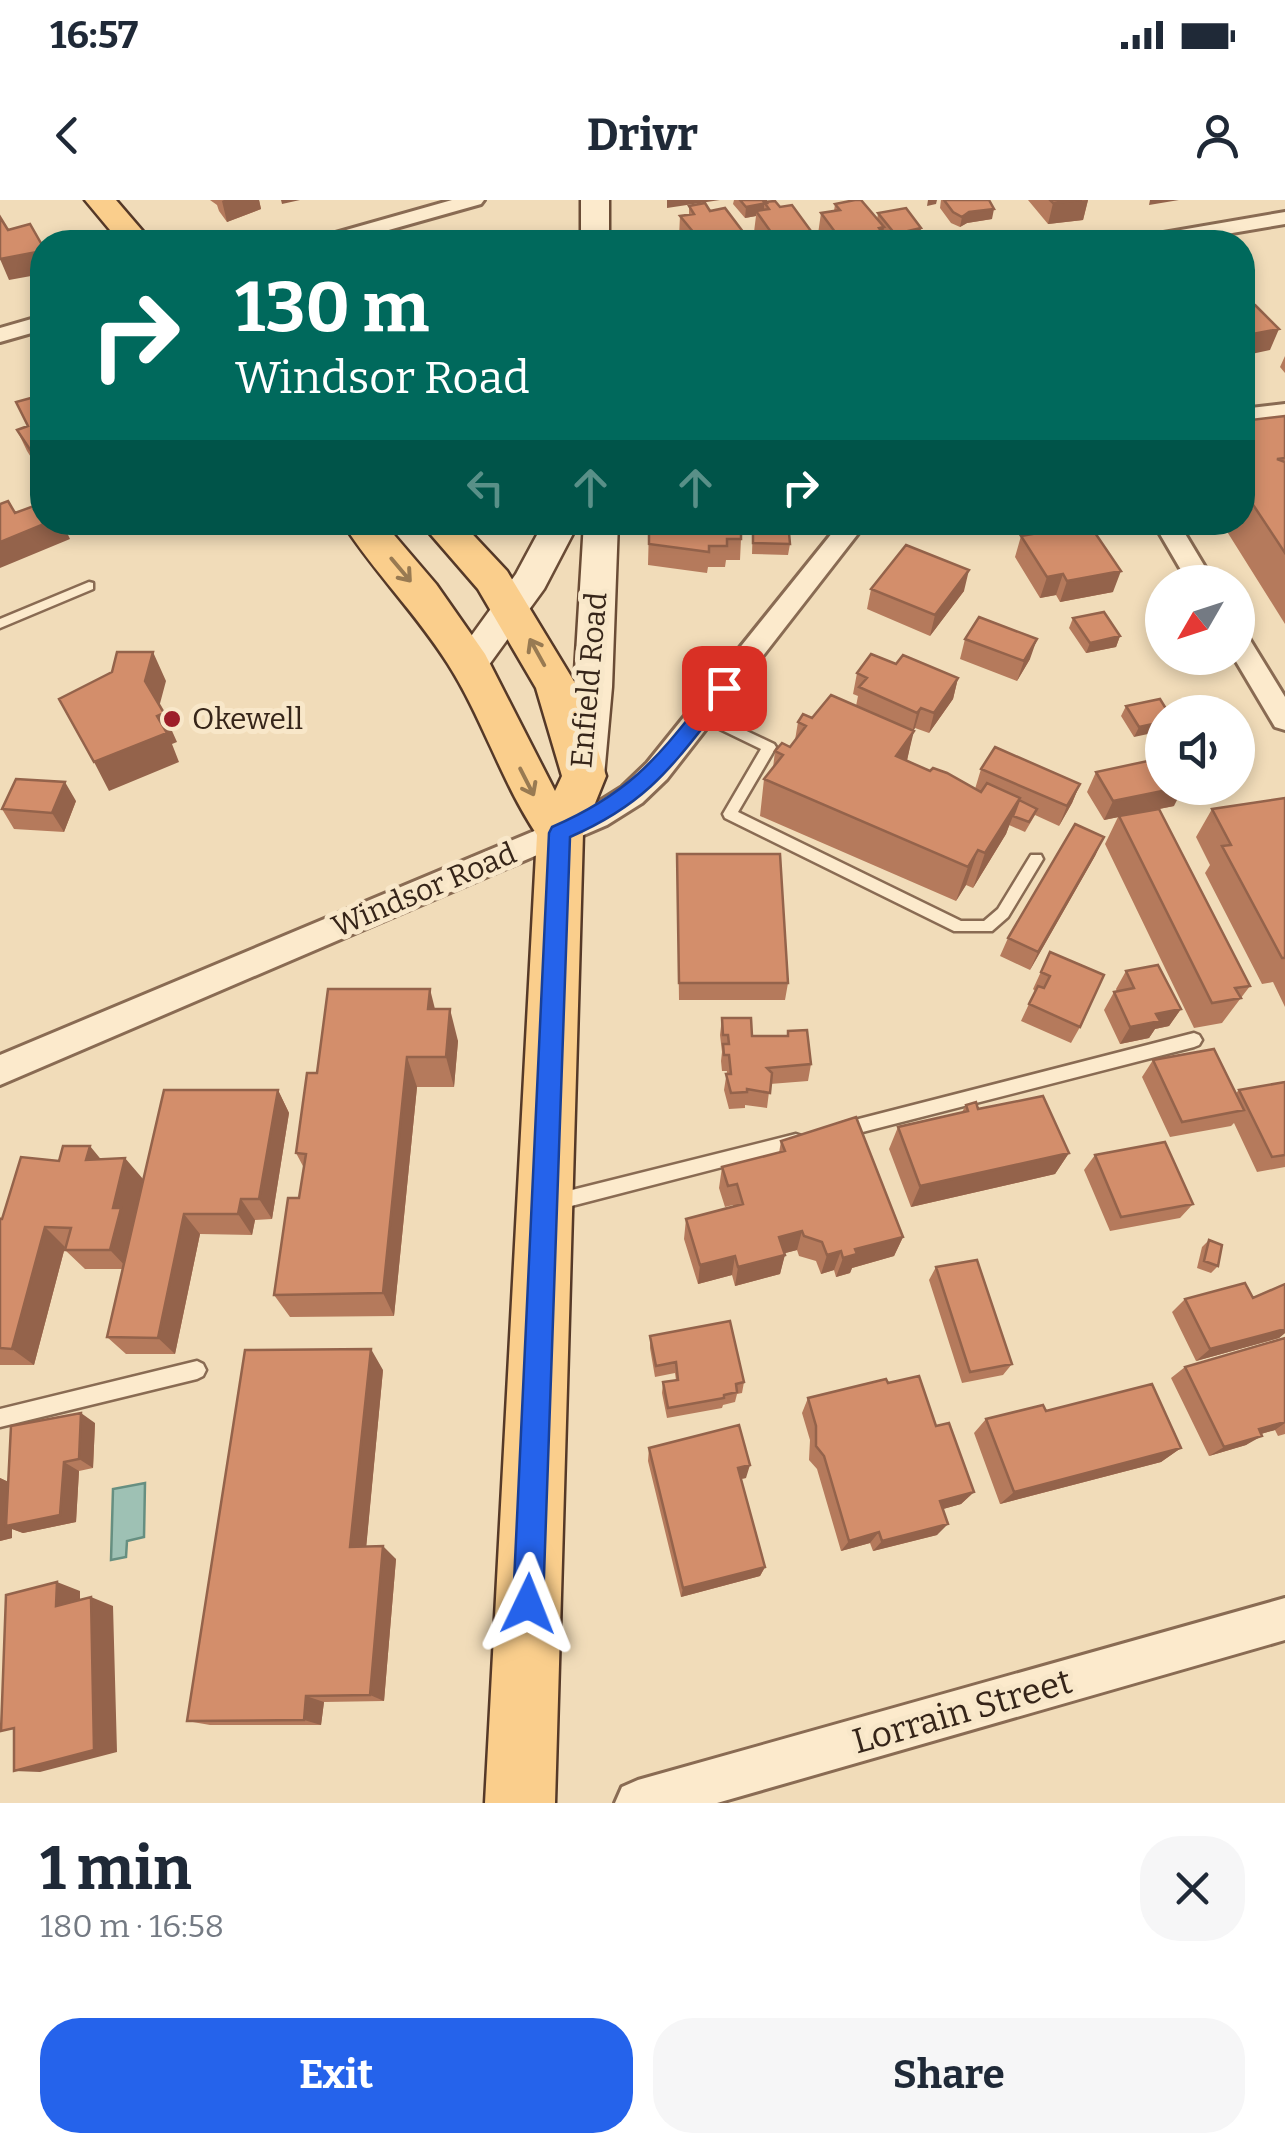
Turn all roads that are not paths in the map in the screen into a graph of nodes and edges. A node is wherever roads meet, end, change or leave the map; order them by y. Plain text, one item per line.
1 (100, 200) edge
2 (474, 200) edge
3 (594, 200) edge
4 (1285, 218) edge
5 (126, 230) edge
6 (368, 230) edge
7 (595, 230) edge
8 (1216, 230) edge
9 (30, 326) edge
10 (0, 335) edge
11 (1285, 411) edge
12 (1255, 414) edge
13 (372, 535) edge
14 (451, 535) edge
15 (557, 535) edge
16 (600, 535) edge
17 (845, 535) edge
18 (1173, 535) edge
19 (1191, 565) edge
20 (89, 586) dead end
21 (512, 608) junction
22 (0, 624) edge
23 (470, 664) junction
24 (1255, 670) edge
25 (702, 715) junction
26 (1285, 720) edge
27 (584, 776) junction
28 (560, 833) junction
29 (1036, 859) dead end
30 (1194, 1040) dead end
31 (0, 1070) edge
32 (834, 1132) edge
33 (816, 1136) edge
34 (543, 1205) junction
35 (197, 1370) dead end
36 (0, 1418) edge
37 (1285, 1619) edge
38 (520, 1803) edge
39 (638, 1803) edge

1 - 5 main road
2 - 6 street
3 - 7 main road
4 - 8 street
9 - 10 street
11 - 12 street
13 -> 23 main road, Enfield Road
14 - 21 main road
15 - 21 main road
16 - 27 main road, Enfield Road
17 - 25 street, Windsor Road
18 - 19 street
20 - 22 lane
21 - 23 main road
27 -> 21 main road
23 -> 28 main road, Enfield Road
24 - 26 street
25 - 28 street, Windsor Road
25 - 29 lane
27 - 28 main road, Enfield Road
28 - 31 street, Windsor Road
28 - 34 main road, Enfield Road
30 - 32 lane
33 - 34 lane
34 - 38 main road, Enfield Road
35 - 36 lane
37 - 39 street, Lorrain Street

